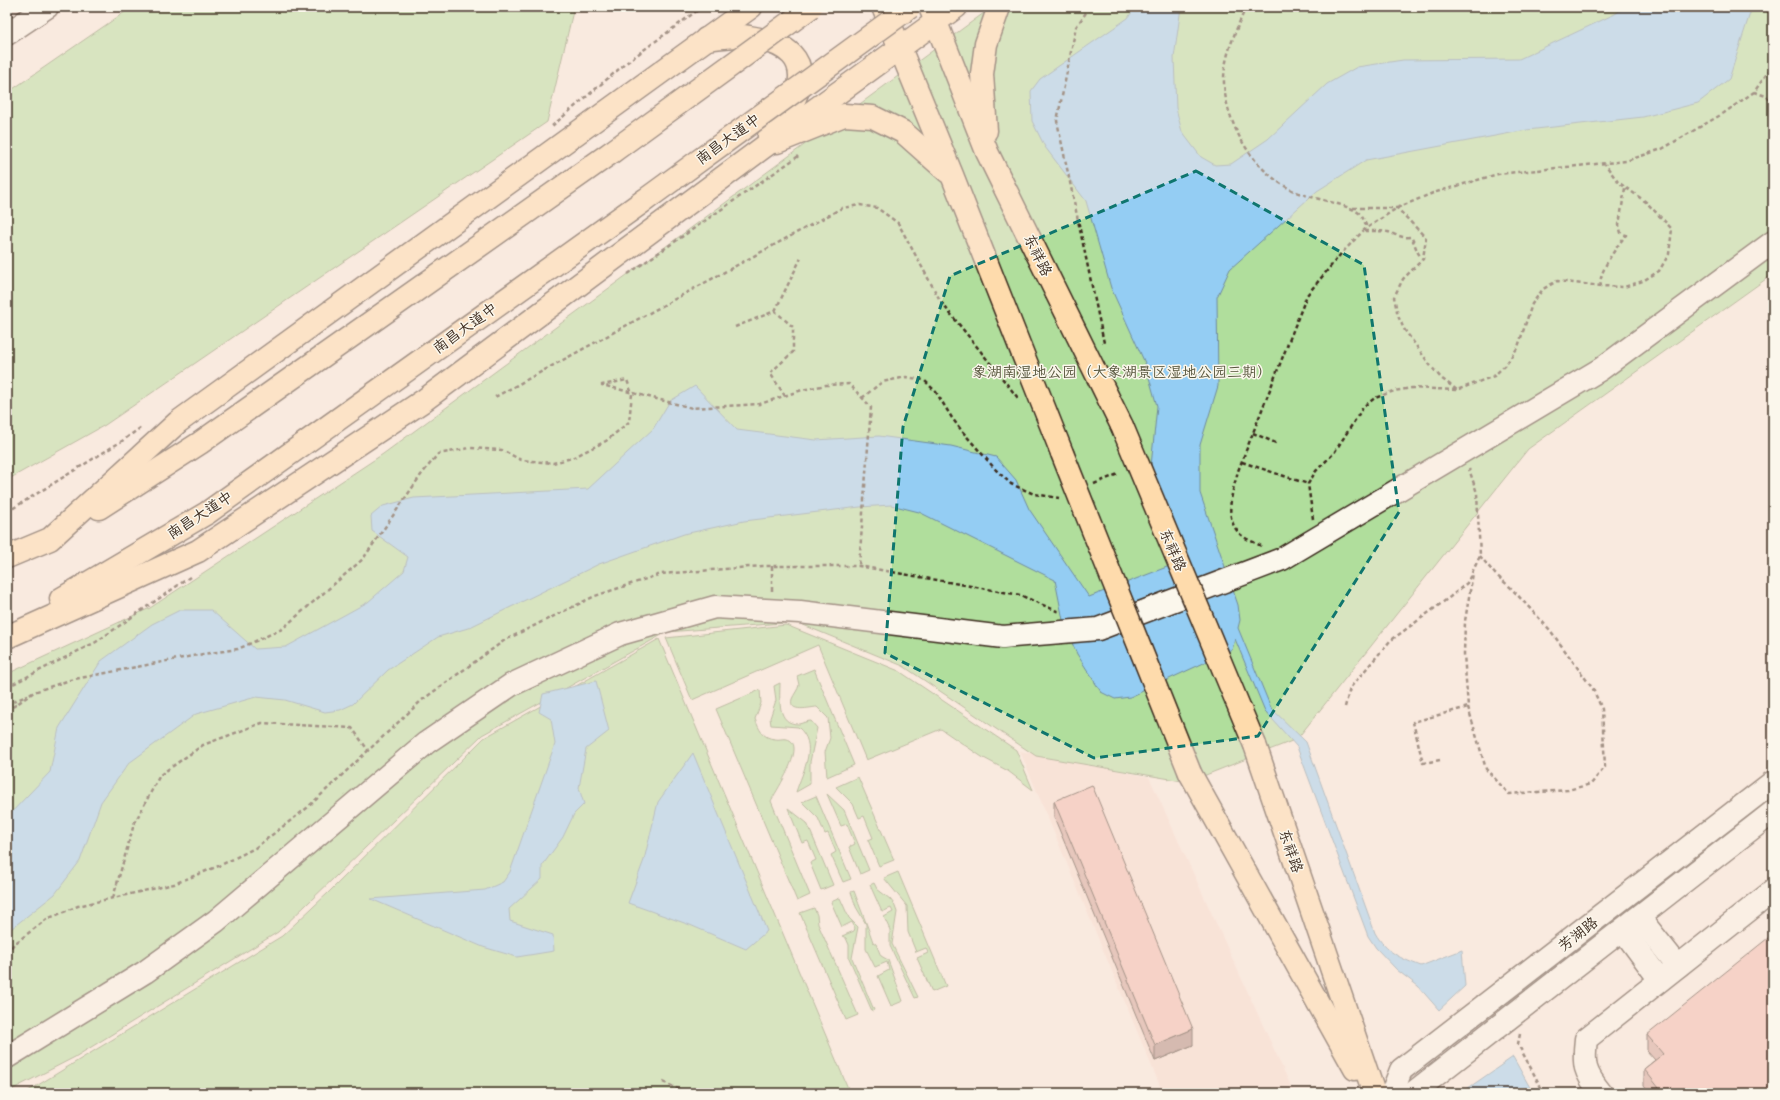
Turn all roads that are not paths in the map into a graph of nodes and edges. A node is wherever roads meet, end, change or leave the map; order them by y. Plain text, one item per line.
1 (47, 7) edge
2 (737, 7) edge
3 (750, 7) edge
4 (811, 7) edge
5 (883, 7) edge
6 (910, 7) edge
7 (956, 7) edge
8 (999, 7) edge
9 (933, 14) edge
10 (7, 34) edge
11 (706, 39) junction
12 (900, 48) junction
13 (761, 149) junction
14 (987, 152) junction
15 (952, 175) junction
16 (1773, 242) edge
17 (50, 539) junction
18 (7, 557) edge
19 (7, 563) edge
20 (7, 629) edge
21 (7, 637) edge
22 (1773, 782) edge
23 (1773, 812) edge
24 (1773, 891) edge
25 (1631, 923) junction
26 (1678, 966) junction
27 (1660, 980) junction
28 (7, 1057) edge
29 (1368, 1093) edge
30 (1374, 1093) edge
31 (1392, 1093) edge
32 (1413, 1093) edge
33 (1601, 1093) edge

1 - 10 street
2 - 11 main road
3 - 11 main road
4 - 17 main road, bridge
5 - 12 main road
6 - 20 main road, 南昌大道中, bridge
7 - 9 main road
8 - 14 main road
9 - 12 main road
9 - 14 main road, 东祥路
11 - 13 main road
11 - 17 main road
12 - 13 main road
12 - 15 main road
13 - 15 main road
13 - 21 main road
14 - 30 main road, 东祥路, bridge
15 - 29 main road, bridge
16 - 28 street
17 - 18 main road
17 - 19 main road
22 - 31 street, 芳湖路
23 - 25 street, 芳湖路
24 - 26 street
25 - 26 street
25 - 27 street
25 - 32 street, 芳湖路
26 - 27 street
27 - 33 street

